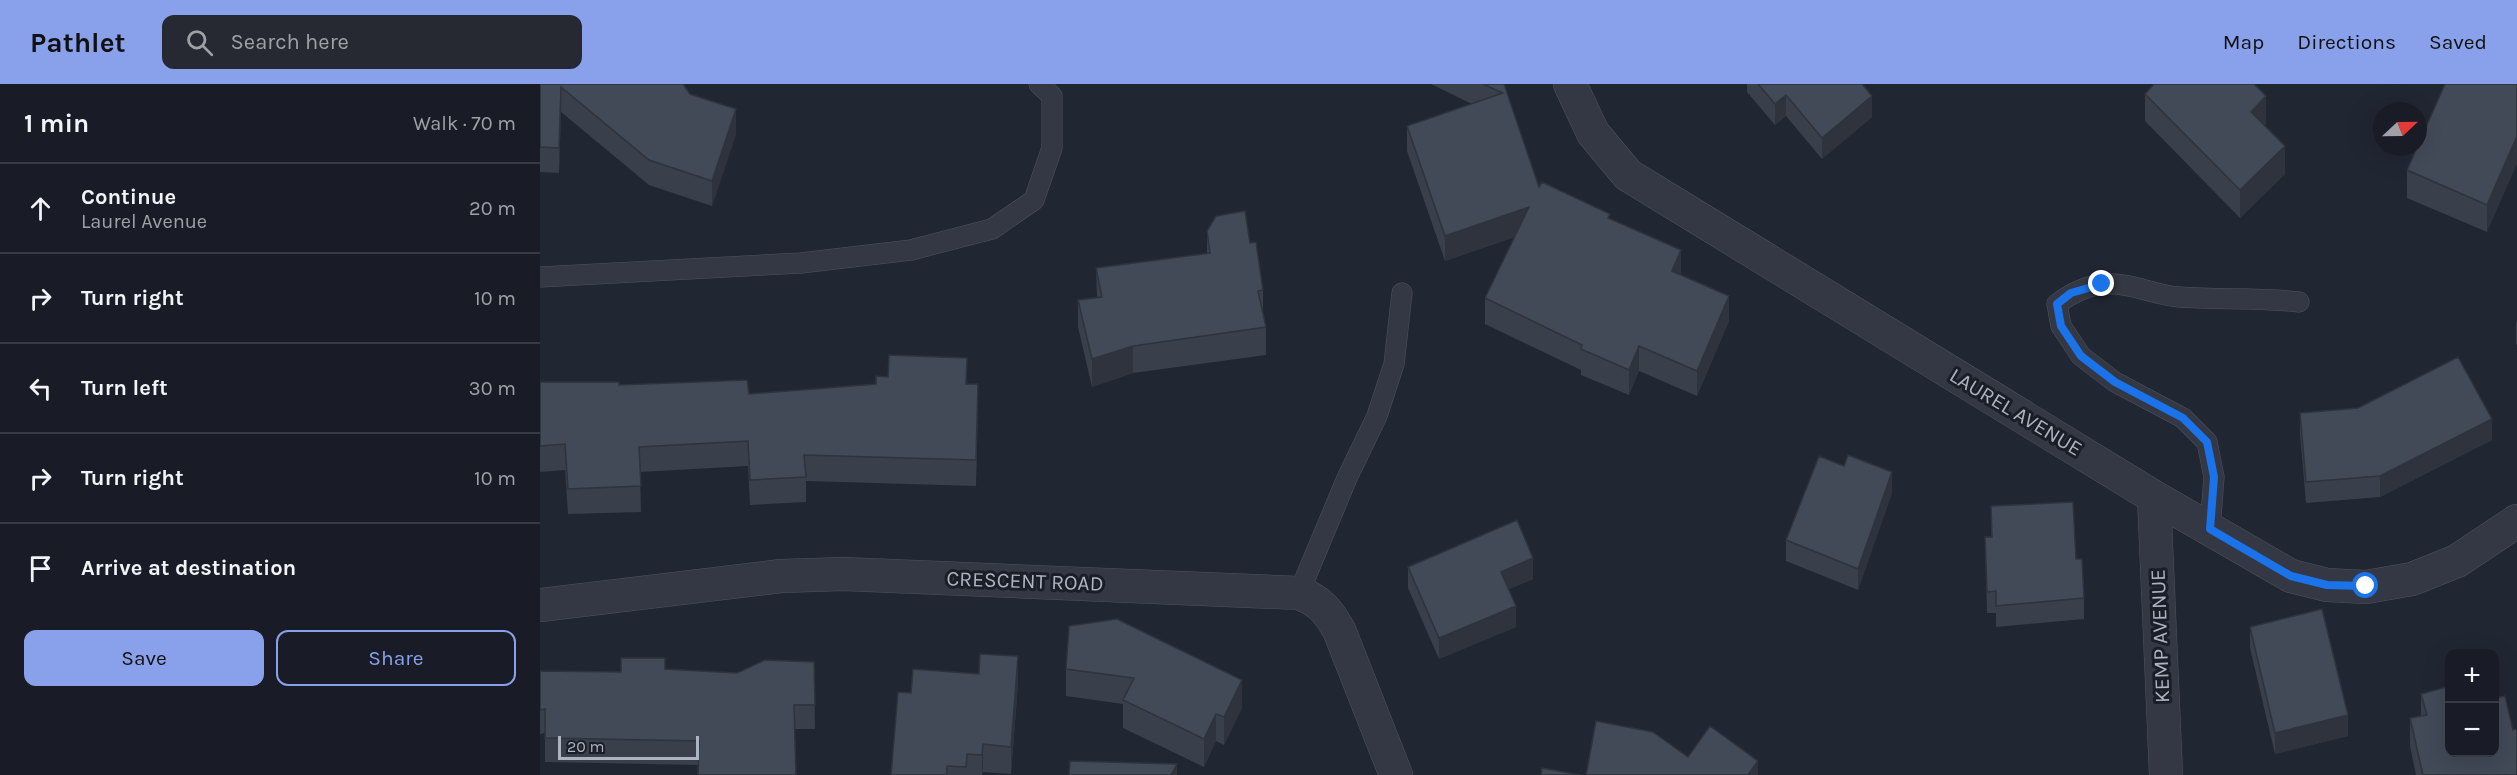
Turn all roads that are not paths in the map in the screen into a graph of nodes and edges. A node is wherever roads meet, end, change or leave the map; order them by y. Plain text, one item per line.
1 (1040, 84) edge
2 (1570, 84) edge
3 (540, 276) edge
4 (1402, 293) dead end
5 (2299, 302) dead end
6 (2154, 497) junction
7 (2517, 521) edge
8 (2210, 529) junction
9 (1299, 593) junction
10 (540, 605) edge
11 (1396, 775) edge
12 (2166, 775) edge

1 - 3 lane
2 - 6 street, LAUREL AVENUE
4 - 9 lane
5 - 8 lane
6 - 8 street, LAUREL AVENUE
6 - 12 street, KEMP AVENUE
7 - 8 street, LAUREL AVENUE
9 - 10 street, CRESCENT ROAD
9 - 11 street, CRESCENT ROAD

